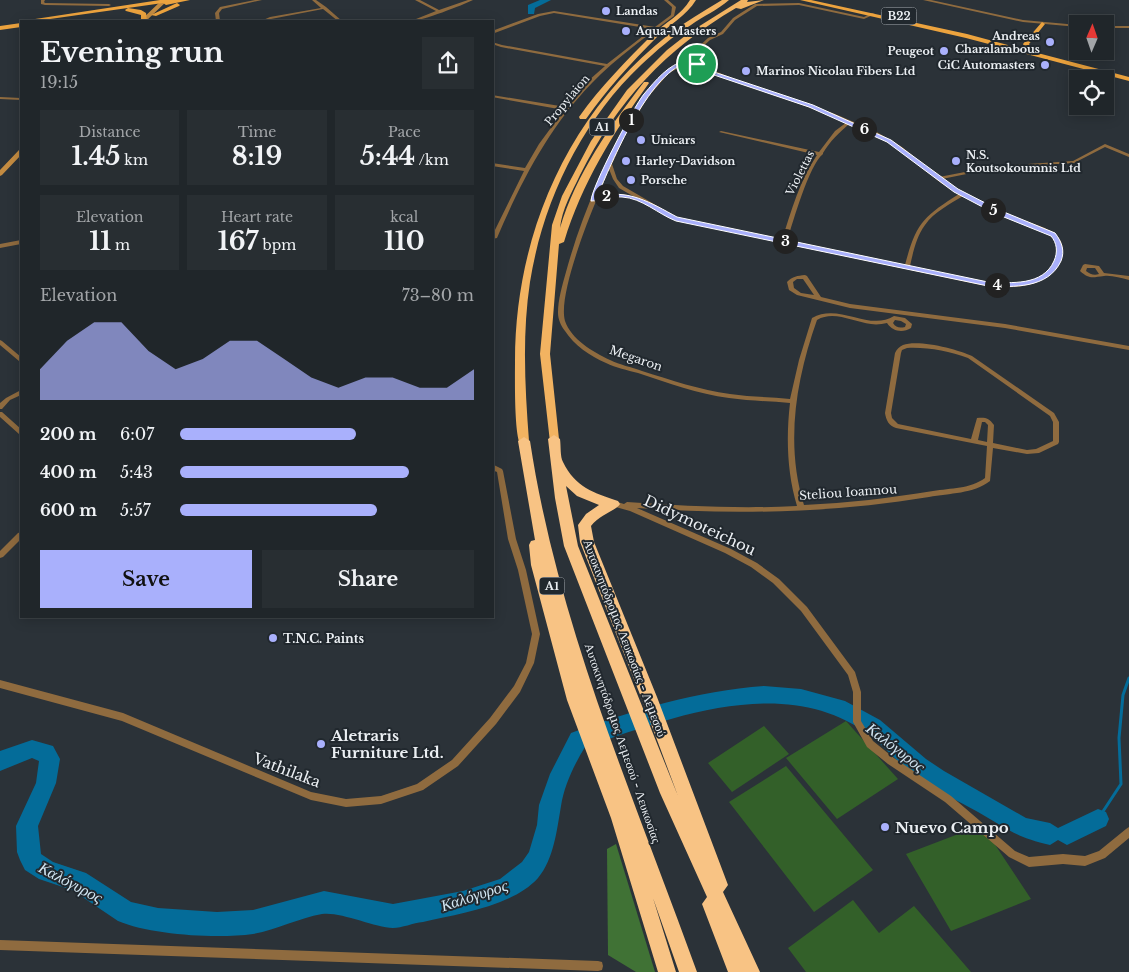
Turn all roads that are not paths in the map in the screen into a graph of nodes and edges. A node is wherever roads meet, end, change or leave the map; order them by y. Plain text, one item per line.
1 (43, 0) edge
2 (152, 0) edge
3 (187, 0) edge
4 (193, 0) edge
5 (260, 0) edge
6 (314, 0) edge
7 (418, 0) edge
8 (424, 0) edge
9 (472, 0) edge
10 (666, 0) edge
11 (693, 0) edge
12 (712, 0) edge
13 (726, 0) edge
14 (761, 0) edge
15 (803, 0) edge
16 (820, 0) edge
17 (826, 0) edge
18 (925, 0) edge
19 (166, 1) edge
20 (744, 1) edge
21 (835, 3) junction
22 (109, 5) dead end
23 (132, 6) junction
24 (325, 8) junction
25 (121, 10) junction
26 (442, 11) junction
27 (873, 14) junction
28 (154, 15) junction
29 (32, 20) edge
30 (53, 20) edge
31 (143, 20) edge
32 (144, 20) edge
33 (149, 20) edge
34 (218, 20) edge
35 (265, 20) edge
36 (339, 20) edge
37 (416, 20) edge
38 (20, 23) edge
39 (1042, 24) junction
40 (0, 26) edge
41 (1069, 26) edge
42 (1114, 27) edge
43 (1129, 27) edge
44 (656, 28) junction
45 (494, 32) edge
46 (1030, 38) junction
47 (494, 44) edge
48 (1008, 44) junction
49 (644, 47) junction
50 (1029, 49) junction
51 (691, 62) junction
52 (608, 65) junction
53 (1129, 78) edge
54 (494, 96) edge
55 (0, 98) edge
56 (20, 99) edge
57 (631, 103) junction
58 (567, 109) junction
59 (848, 123) junction
60 (721, 132) dead end
61 (20, 144) edge
62 (20, 153) edge
63 (820, 154) junction
64 (1129, 156) edge
65 (609, 163) junction
66 (0, 164) edge
67 (494, 164) edge
68 (580, 168) junction
69 (526, 170) junction
70 (0, 174) edge
71 (556, 178) junction
72 (940, 178) junction
73 (962, 194) junction
74 (593, 200) junction
75 (641, 200) junction
76 (494, 238) dead end
77 (784, 241) junction
78 (20, 242) edge
79 (0, 246) edge
80 (907, 268) junction
81 (1102, 274) dead end
82 (1129, 278) edge
83 (550, 281) junction
84 (819, 298) junction
85 (901, 316) junction
86 (890, 321) junction
87 (871, 322) junction
88 (895, 328) junction
89 (0, 342) edge
90 (1129, 348) edge
91 (20, 359) edge
92 (20, 393) edge
93 (793, 401) junction
94 (0, 407) edge
95 (0, 414) edge
96 (20, 431) edge
97 (554, 439) joint
98 (524, 441) joint
99 (974, 442) junction
100 (991, 445) junction
101 (556, 456) junction
102 (494, 467) edge
103 (614, 504) junction
104 (801, 507) junction
105 (20, 536) edge
106 (0, 555) edge
107 (0, 684) edge
108 (669, 795) junction
109 (621, 807) junction
110 (1129, 832) edge
111 (0, 945) edge
112 (598, 966) dead end
113 (667, 972) edge
114 (688, 972) edge
115 (737, 972) edge
116 (751, 972) edge

1 - 22 street
2 - 23 main road
3 - 19 main road
4 - 28 main road
5 - 34 street
6 - 24 street
7 - 26 street
8 - 26 street
9 - 26 street
10 - 44 street, Propylaion
11 - 49 highway
12 - 49 highway
13 - 71 highway, A1
14 - 57 highway
15 - 27 main road, B22
16 - 21 main road, B22
17 - 21 main road
18 - 39 street
19 - 23 main road
19 - 25 main road
19 - 28 main road
19 - 32 main road
20 - 68 highway, Αυτοκινητόδρομος Λευκωσίας - Λεμεσού / A1
21 - 48 main road, B22
23 - 29 main road
24 - 35 street
24 - 36 street
25 - 30 main road
25 - 31 main road
26 - 37 street
27 - 51 street
27 - 53 main road, B22
28 - 33 main road
38 - 40 main road
39 - 41 street
39 - 46 main road
42 - 43 street
44 - 45 street
44 - 52 street, Propylaion
46 - 48 main road
46 - 50 main road
47 - 52 street
48 - 50 main road, B22
49 - 71 highway
50 - 53 main road, B22
51 - 59 street
51 - 65 street, Megaron
52 - 58 street, Propylaion
54 - 58 street
55 - 56 street
57 - 68 highway
57 - 83 highway
58 - 69 street, Propylaion
59 - 63 street, Violettas
59 - 72 street
60 - 63 street
61 - 66 main road
62 - 70 main road
63 - 77 street, Violettas
64 - 72 street
65 - 74 street, Megaron
65 - 75 street
67 - 69 street
68 - 83 highway, Αυτοκινητόδρομος Λευκωσίας - Λεμεσού / A1
69 - 76 street, Propylaion
71 - 98 highway, A1
72 - 73 street
73 - 80 street
73 - 80 street
74 - 75 street
74 - 93 street, Megaron
75 - 77 street
77 - 80 street
78 - 79 street
81 - 82 street
83 - 97 highway, Αυτοκινητόδρομος Λευκωσίας - Λεμεσού / A1
84 - 84 street
84 - 85 street
85 - 86 street
85 - 88 street
85 - 90 street
86 - 87 street
86 - 88 street
87 - 88 street
87 - 93 street
89 - 91 street
92 - 94 street
93 - 104 street
95 - 96 street
97 - 101 highway, Αυτοκινητόδρομος Λευκωσίας - Λεμεσού / A1
98 - 109 highway, A1
99 - 100 street
99 - 100 street, Steliou Ioannou
99 - 100 street
100 - 104 street, Steliou Ioannou
101 - 103 highway
101 - 108 highway, Αυτοκινητόδρομος Λευκωσίας - Λεμεσού / A1
102 - 107 street, Vathilaka
103 - 104 street, Steliou Ioannou
103 - 110 street, Didymoteichou
103 - 116 highway
105 - 106 street
108 - 115 highway, Αυτοκινητόδρομος Λευκωσίας - Λεμεσού / A1
108 - 116 highway
109 - 113 highway
109 - 114 highway, Αυτοκινητόδρομος Λεμεσού - Λευκωσίας
111 - 112 street

